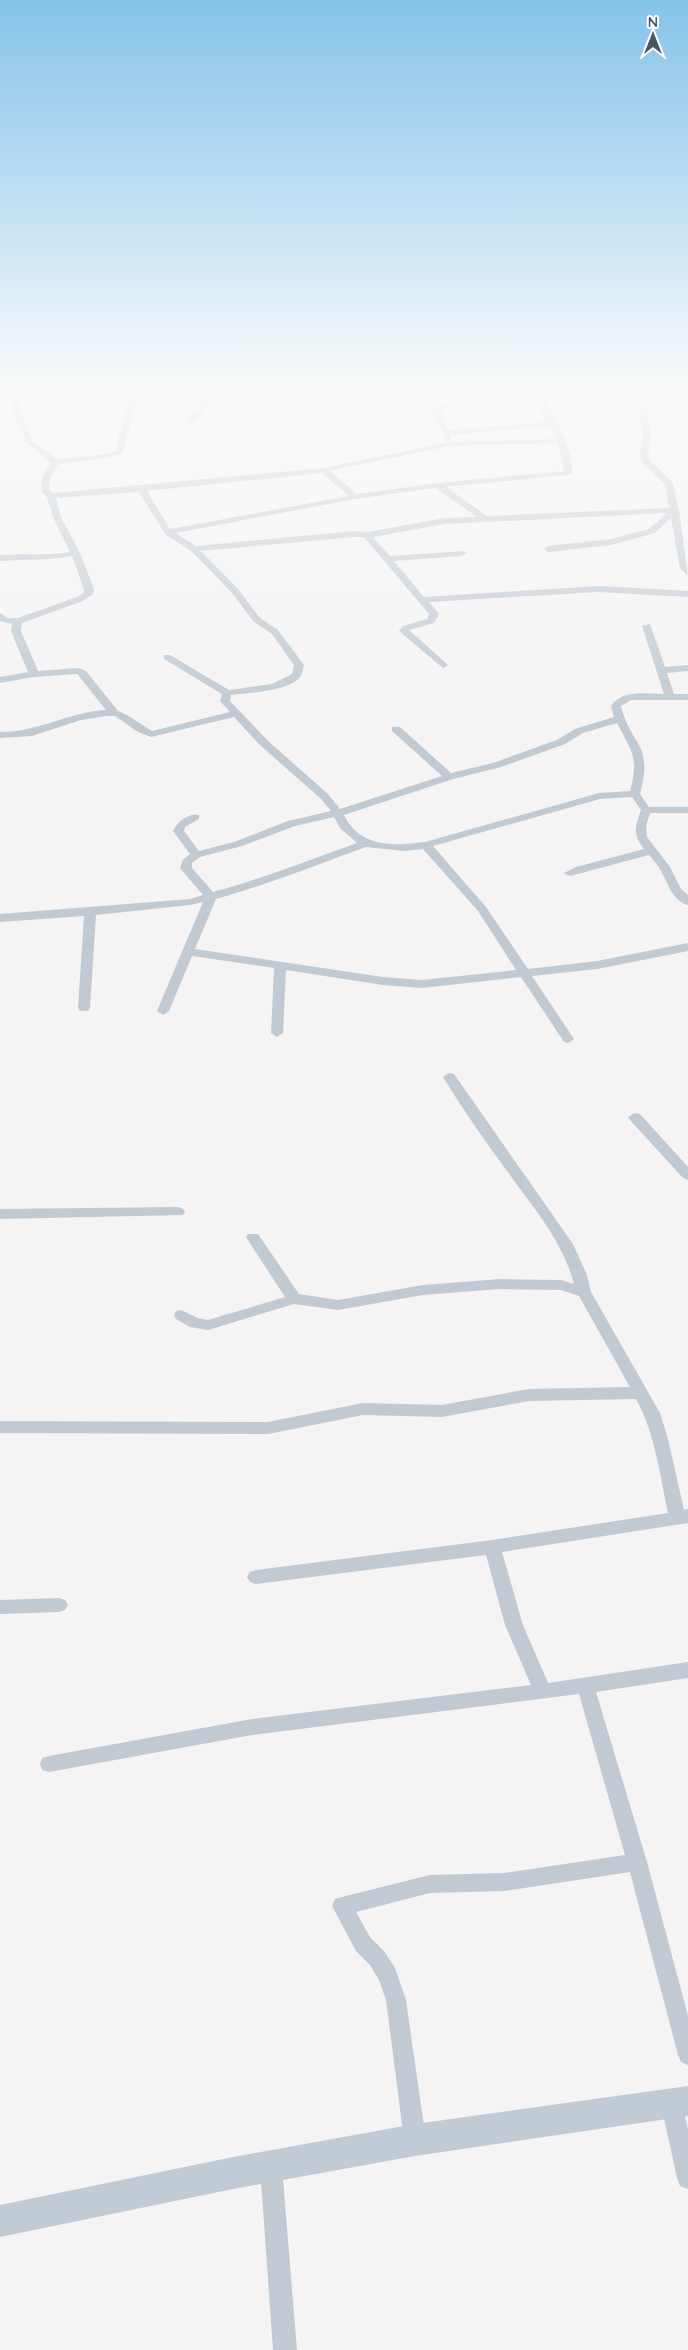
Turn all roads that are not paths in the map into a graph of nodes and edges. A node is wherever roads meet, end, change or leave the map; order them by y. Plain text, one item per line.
1 (51, 498) edge
2 (147, 498) edge
3 (354, 498) edge
4 (456, 498) edge
5 (672, 498) edge
6 (675, 510) junction
7 (485, 519) junction
8 (168, 532) junction
9 (367, 535) junction
10 (194, 549) junction
11 (548, 549) dead end
12 (76, 553) junction
13 (462, 553) dead end
14 (0, 558) edge
15 (388, 559) junction
16 (688, 573) edge
17 (688, 594) edge
18 (421, 600) junction
19 (0, 616) edge
20 (20, 622) junction
21 (647, 626) dead end
22 (167, 657) dead end
23 (443, 665) dead end
24 (688, 668) edge
25 (663, 670) junction
26 (34, 674) junction
27 (0, 680) edge
28 (227, 693) junction
29 (670, 696) junction
30 (688, 697) edge
31 (114, 713) junction
32 (237, 713) junction
33 (618, 719) junction
34 (396, 729) dead end
35 (0, 735) edge
36 (449, 777) junction
37 (635, 794) junction
38 (646, 810) junction
39 (688, 810) edge
40 (338, 813) junction
41 (195, 817) dead end
42 (365, 844) junction
43 (426, 845) junction
44 (652, 850) junction
45 (196, 855) junction
46 (570, 874) dead end
47 (211, 897) junction
48 (688, 902) edge
49 (90, 912) junction
50 (0, 918) edge
51 (688, 947) edge
52 (189, 952) junction
53 (280, 966) junction
54 (523, 973) junction
55 (84, 1008) dead end
56 (163, 1011) dead end
57 (277, 1033) dead end
58 (568, 1039) dead end
59 (449, 1077) dead end
60 (635, 1117) dead end
61 (688, 1175) edge
62 (178, 1212) dead end
63 (0, 1214) edge
64 (253, 1237) dead end
65 (584, 1292) junction
66 (294, 1299) junction
67 (181, 1315) dead end
68 (641, 1393) junction
69 (0, 1427) edge
70 (683, 1517) edge
71 (492, 1547) junction
72 (256, 1577) dead end
73 (59, 1604) dead end
74 (0, 1607) edge
75 (688, 1670) edge
76 (585, 1686) junction
77 (543, 1691) junction
78 (50, 1764) dead end
79 (637, 1862) junction
80 (688, 2055) edge
81 (680, 2103) edge
82 (415, 2140) junction
83 (271, 2167) junction
84 (688, 2178) edge
85 (0, 2221) edge
86 (285, 2350) edge

1 - 12 street
2 - 8 street
3 - 8 street
4 - 7 street
5 - 6 street
6 - 7 street
6 - 11 street
6 - 16 street
7 - 9 street
8 - 10 street
9 - 10 street
9 - 15 street
10 - 28 street
12 - 14 street
12 - 20 street
13 - 15 street
15 - 18 street
17 - 18 street
18 - 23 street
19 - 20 street
20 - 26 street
21 - 25 street
22 - 28 street
24 - 25 street
25 - 29 street
26 - 27 street
26 - 31 street
28 - 32 street
29 - 30 street
29 - 33 street
31 - 32 street
31 - 35 street
32 - 40 street
33 - 36 street
33 - 37 street
34 - 36 street
36 - 40 street
37 - 38 street
37 - 43 street
38 - 39 street
38 - 44 street
40 - 42 street
40 - 45 street
41 - 45 street
42 - 43 street
42 - 47 street
43 - 54 street
44 - 46 street
44 - 48 street
45 - 47 street
47 - 49 street
47 - 52 street
49 - 50 street
49 - 55 street
51 - 54 street
52 - 53 street
52 - 56 street
53 - 54 street
53 - 57 street
54 - 58 street
59 - 65 street
60 - 61 street
62 - 63 street
64 - 66 street
65 - 66 street
65 - 68 street
66 - 67 street
68 - 69 street
68 - 70 street
70 - 71 street
71 - 72 street
71 - 77 street
73 - 74 street
75 - 76 street
76 - 77 street
76 - 79 street
77 - 78 street
79 - 80 street
79 - 82 street
81 - 82 street
81 - 84 street
82 - 83 street
83 - 85 street
83 - 86 street

